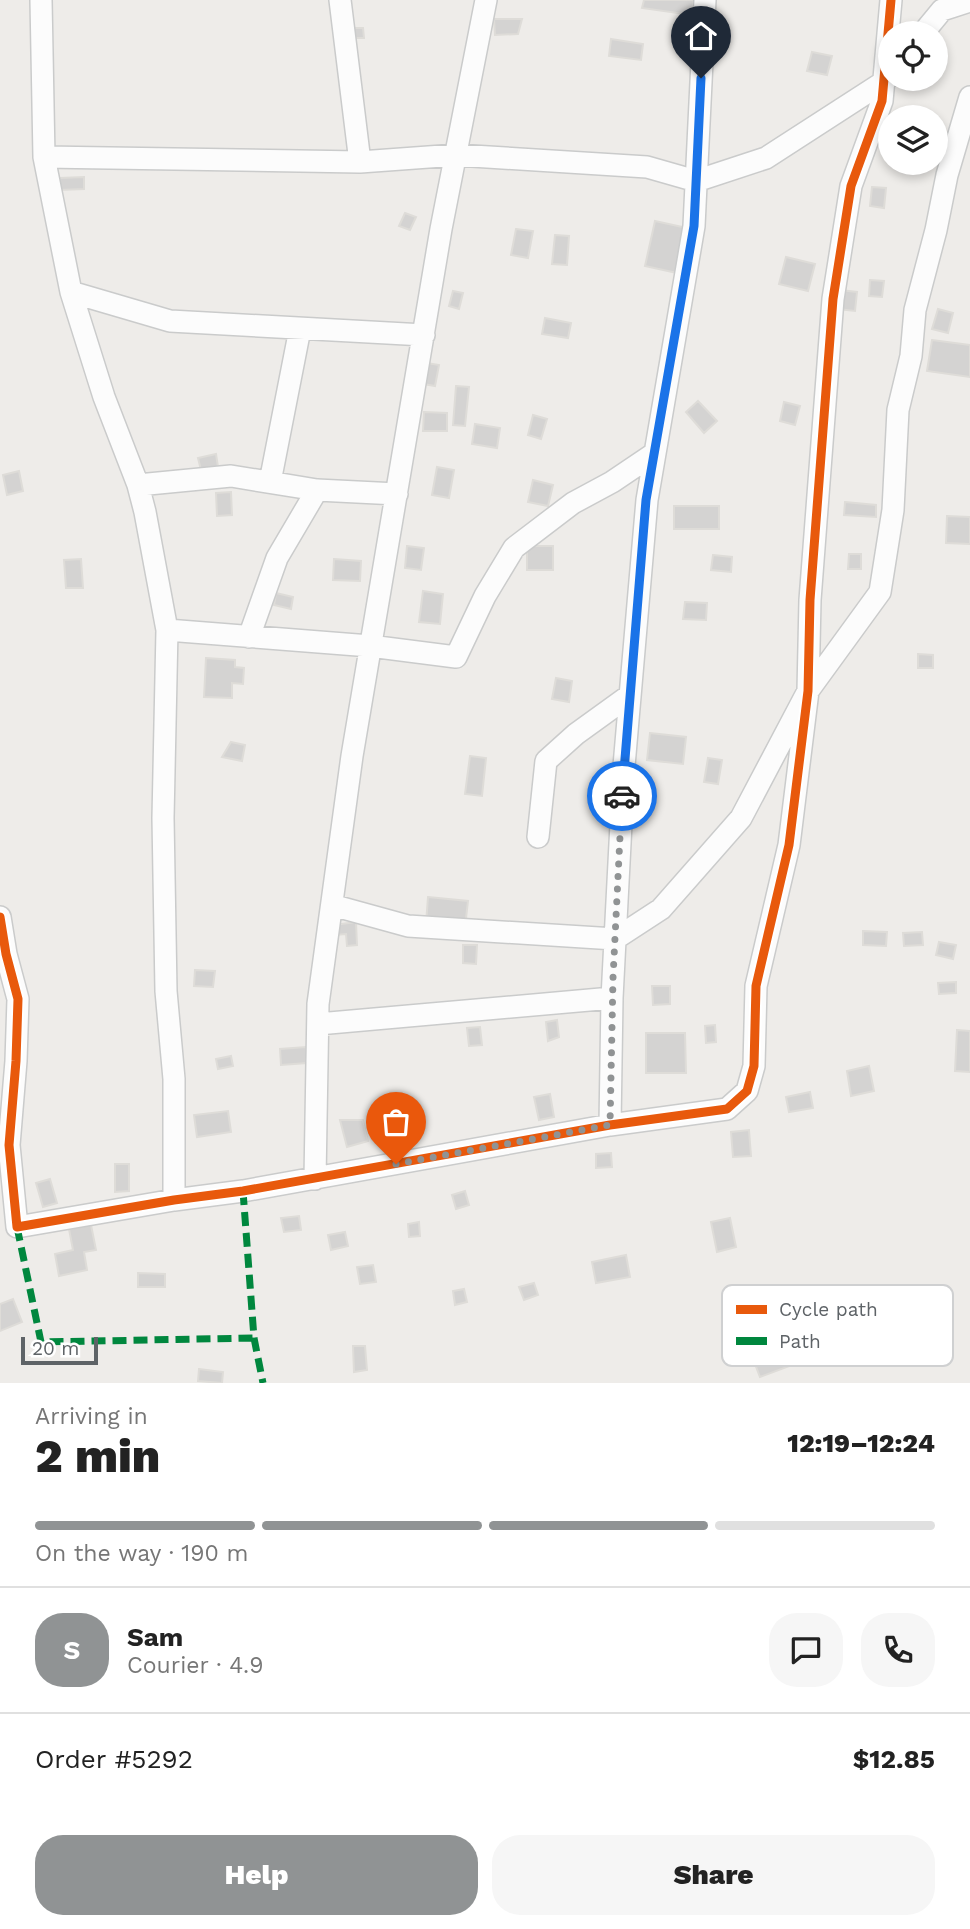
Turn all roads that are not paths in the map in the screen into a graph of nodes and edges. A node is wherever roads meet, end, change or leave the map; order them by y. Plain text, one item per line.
1 (41, 0) edge
2 (340, 0) edge
3 (486, 0) edge
4 (705, 0) edge
5 (891, 0) edge
6 (970, 1) edge
7 (890, 21) edge
8 (933, 21) edge
9 (878, 84) edge
10 (884, 91) edge
11 (970, 97) edge
12 (456, 155) junction
13 (44, 157) junction
14 (360, 162) junction
15 (696, 181) junction
16 (71, 292) junction
17 (300, 329) junction
18 (424, 335) junction
19 (654, 453) junction
20 (270, 482) junction
21 (138, 485) junction
22 (317, 490) junction
23 (397, 494) junction
24 (167, 630) junction
25 (249, 637) junction
26 (370, 646) junction
27 (808, 691) junction
28 (630, 695) junction
29 (538, 837) dead end
30 (331, 909) junction
31 (0, 917) edge
32 (615, 939) junction
33 (612, 998) junction
34 (318, 1024) junction
35 (610, 1125) junction
36 (315, 1179) junction
37 (174, 1200) junction

1 - 13 street
2 - 14 street
3 - 12 street
4 - 15 street
5 - 7 street
6 - 8 street
9 - 15 street
10 - 27 street
11 - 27 street
12 - 14 street
12 - 15 street
12 - 18 street
13 - 14 street
13 - 16 street
15 - 19 street
16 - 17 street
16 - 21 street
17 - 18 street
17 - 20 street
18 - 23 street
19 - 26 street
19 - 28 street
20 - 21 street
20 - 22 street
21 - 24 street
22 - 23 street
22 - 25 street
23 - 26 street
24 - 25 street
24 - 37 street
25 - 26 street
26 - 30 street
27 - 32 street
27 - 35 street
28 - 29 street
28 - 32 street
30 - 32 street
30 - 34 street
31 - 37 street
32 - 33 street
33 - 34 street
33 - 35 street
34 - 36 street
35 - 36 street
36 - 37 street

